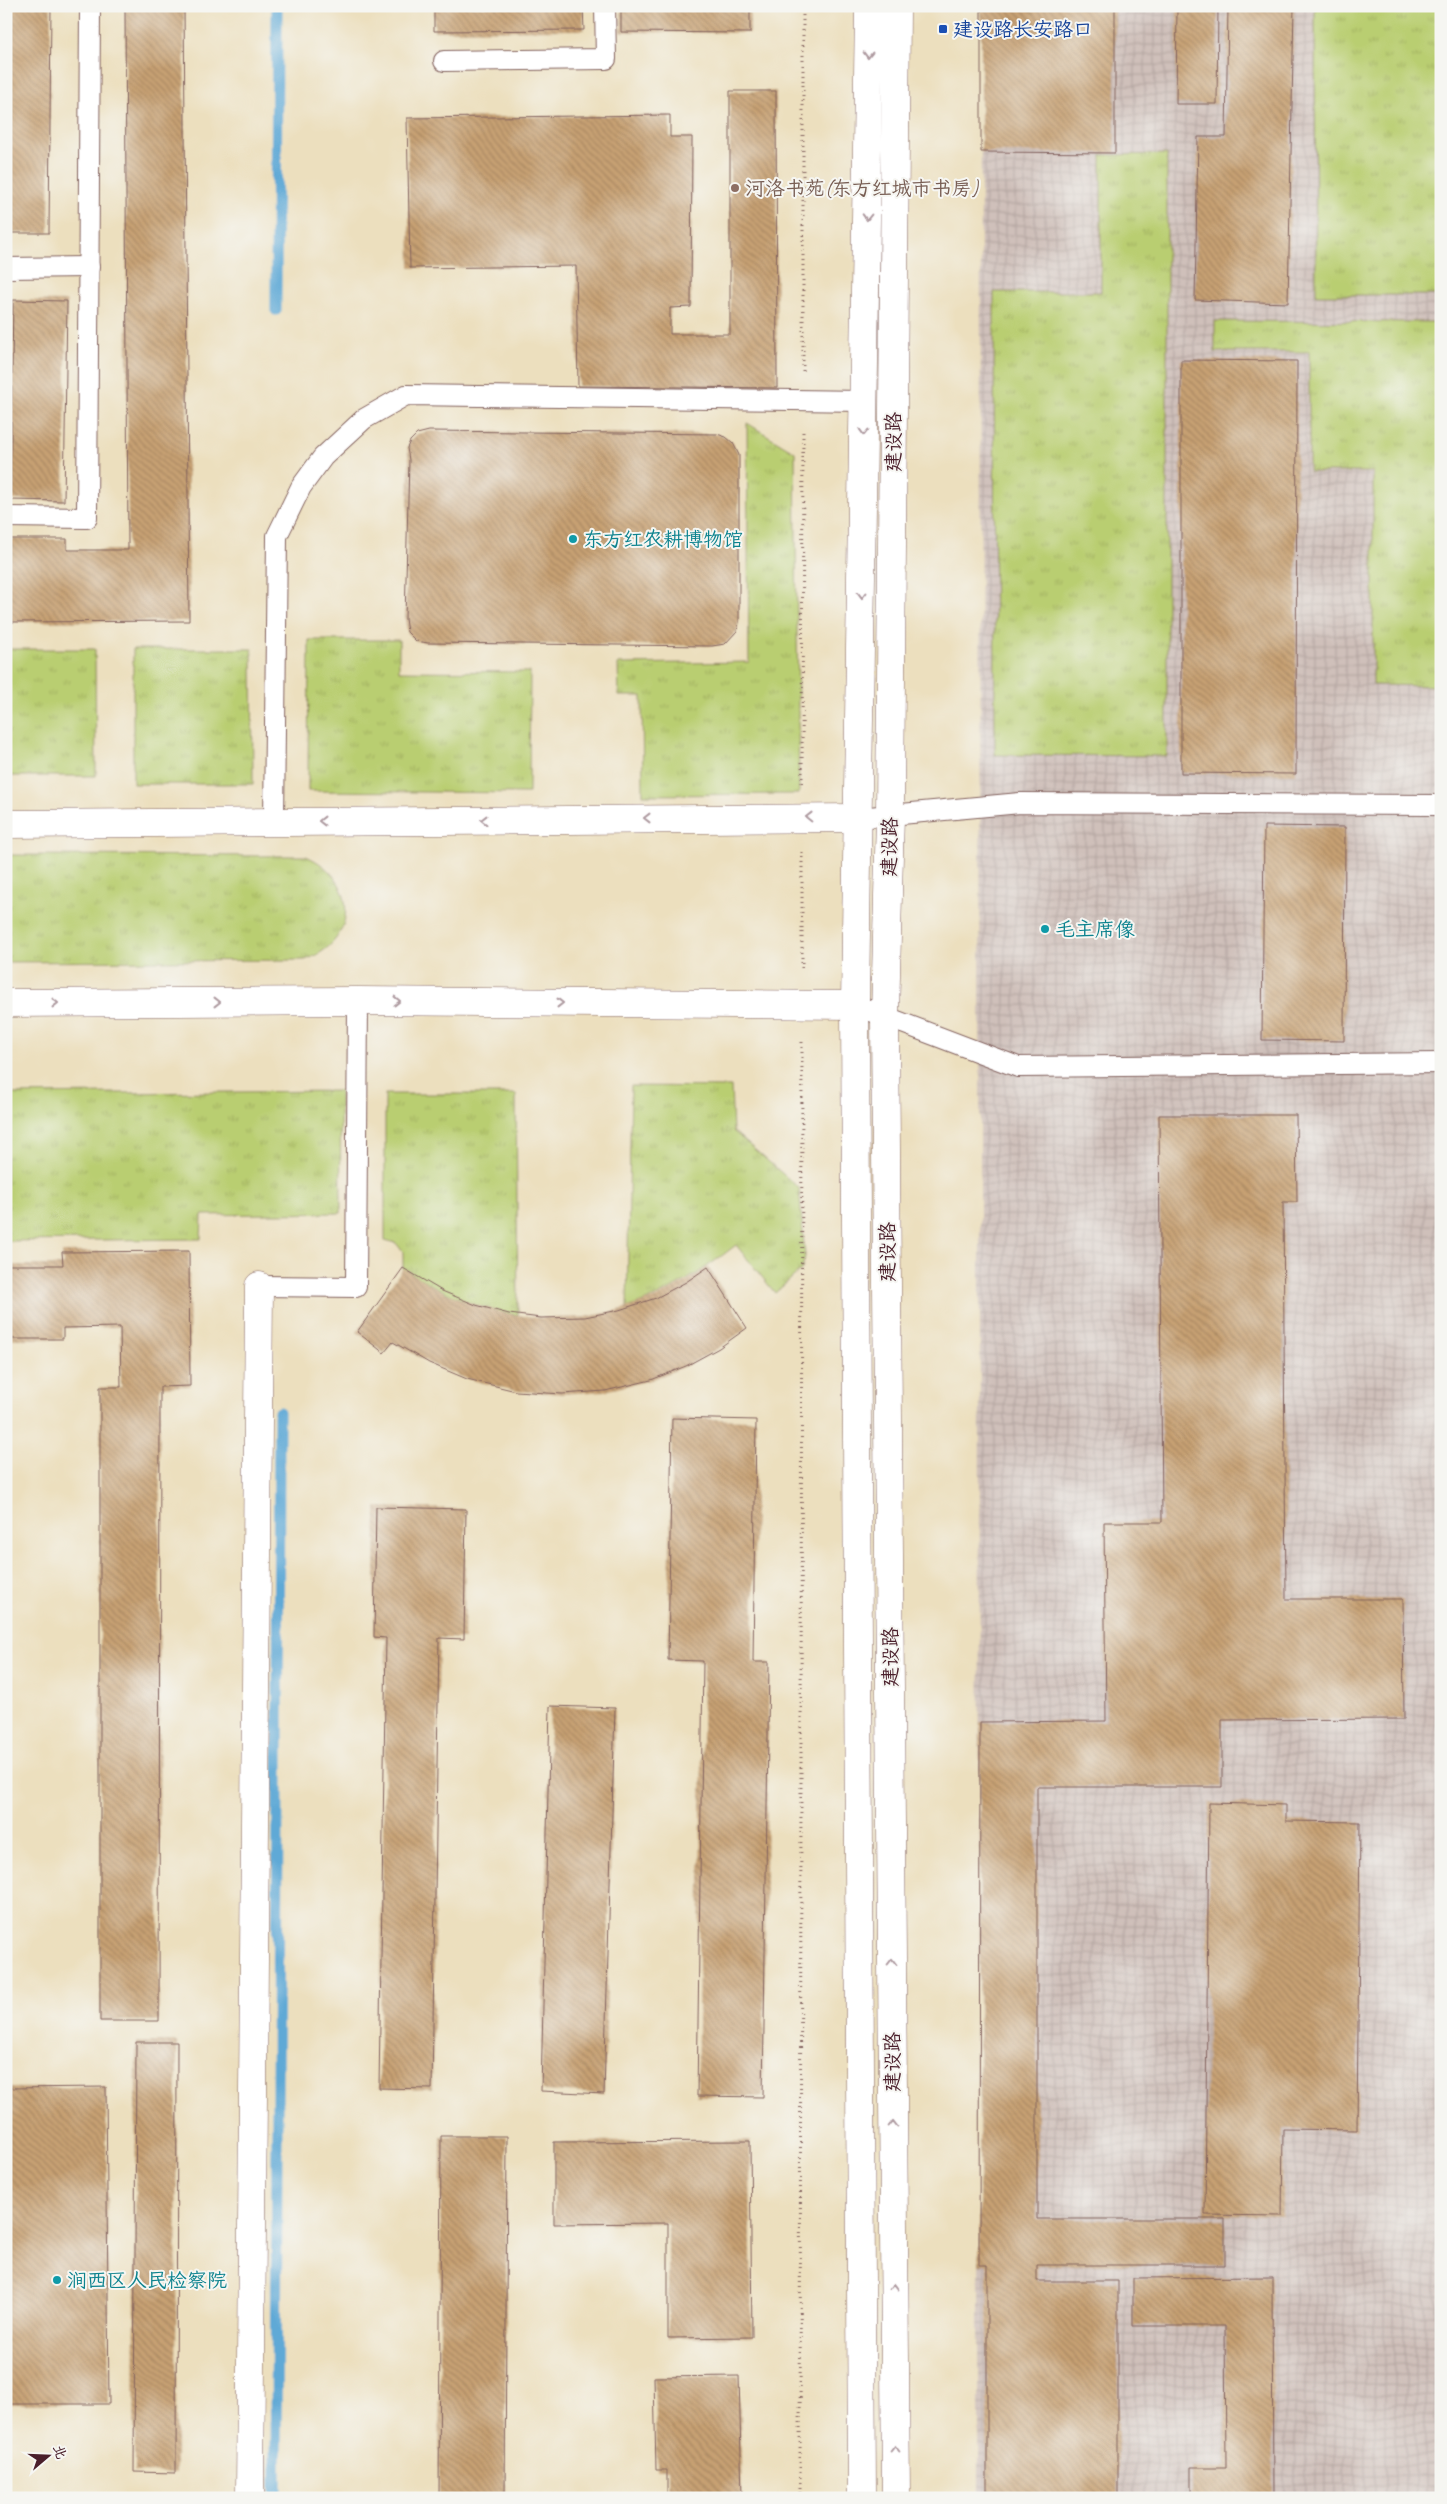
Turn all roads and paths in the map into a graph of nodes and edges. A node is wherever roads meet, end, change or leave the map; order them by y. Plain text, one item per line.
1 (90, 6) edge
2 (605, 6) edge
3 (803, 6) edge
4 (869, 6) edge
5 (896, 6) edge
6 (444, 61) dead end
7 (6, 268) edge
8 (89, 268) junction
9 (803, 400) junction
10 (865, 401) junction
11 (6, 517) edge
12 (1441, 805) edge
13 (890, 815) junction
14 (802, 817) junction
15 (858, 818) junction
16 (274, 822) junction
17 (6, 824) edge
18 (358, 1001) junction
19 (6, 1003) edge
20 (802, 1004) junction
21 (855, 1005) junction
22 (885, 1016) junction
23 (1441, 1063) edge
24 (259, 1286) joint
25 (250, 2498) edge
26 (800, 2498) edge
27 (862, 2498) edge
28 (896, 2498) edge

1 - 8 lane
2 - 6 lane
3 - 9 path
4 -> 10 street, 建设路
5 - 13 street, 建设路
7 - 8 lane
8 - 11 lane
9 - 10 lane
9 - 14 path
9 - 16 lane
10 -> 15 street, 建设路
12 - 13 lane
13 - 15 lane
13 - 22 street, 建设路
15 -> 14 street
14 -> 16 street
14 - 20 path
15 - 21 street, 建设路
16 - 17 street
19 -> 18 street
18 -> 20 street
18 - 24 lane
20 - 21 street
20 - 26 path
21 - 22 lane
21 - 27 street, 建设路
22 - 23 lane
28 -> 22 street, 建设路
24 - 25 street

